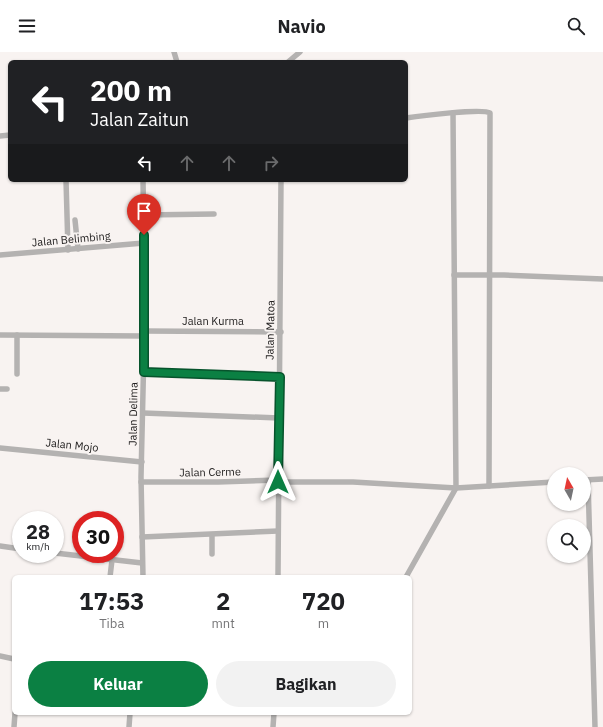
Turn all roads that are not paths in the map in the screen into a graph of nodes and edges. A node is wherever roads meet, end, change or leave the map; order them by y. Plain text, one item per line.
1 (300, 52) edge
2 (290, 60) edge
3 (453, 113) junction
4 (408, 118) edge
5 (66, 182) edge
6 (143, 182) edge
7 (281, 182) edge
8 (214, 214) dead end
9 (143, 215) junction
10 (75, 220) dead end
11 (144, 243) junction
12 (78, 249) junction
13 (68, 250) junction
14 (0, 255) edge
15 (490, 274) junction
16 (454, 275) junction
17 (603, 279) edge
18 (281, 332) junction
19 (144, 334) junction
20 (0, 335) edge
21 (17, 335) junction
22 (144, 372) junction
23 (16, 374) dead end
24 (280, 377) junction
25 (0, 389) edge
26 (7, 389) dead end
27 (143, 413) junction
28 (279, 418) junction
29 (0, 448) edge
30 (142, 462) junction
31 (603, 479) edge
32 (591, 480) edge
33 (278, 481) junction
34 (142, 482) junction
35 (547, 482) edge
36 (489, 486) junction
37 (456, 488) junction
38 (587, 511) edge
39 (278, 531) junction
40 (212, 535) junction
41 (142, 537) junction
42 (0, 546) edge
43 (12, 548) edge
44 (212, 554) dead end
45 (124, 560) edge
46 (111, 563) edge
47 (142, 563) junction
48 (110, 575) edge
49 (143, 575) edge
50 (278, 575) edge
51 (407, 575) edge
52 (0, 656) edge
53 (12, 659) edge
54 (15, 715) edge
55 (130, 715) edge
56 (274, 715) edge
57 (14, 727) edge
58 (129, 727) edge
59 (273, 727) edge
60 (595, 727) edge

1 - 2 street
3 - 4 street
3 - 15 street
3 - 16 street
5 - 13 street
6 - 9 street, Jalan Delima
7 - 18 street, Jalan Matoa
8 - 9 street
9 - 11 street, Jalan Delima
10 - 12 street
11 - 12 street, Jalan Belimbing
11 - 19 street, Jalan Delima
12 - 13 street, Jalan Belimbing
13 - 14 street, Jalan Belimbing
15 - 16 street
15 - 17 street
15 - 36 street
16 - 37 street
18 - 19 street, Jalan Kurma
18 - 24 street, Jalan Matoa
19 - 21 street, Jalan Kurma
19 - 22 street, Jalan Delima
20 - 21 street, Jalan Kurma
21 - 23 street
22 - 24 street
22 - 27 street, Jalan Delima
24 - 28 street, Jalan Matoa
25 - 26 street
27 - 28 street
27 - 30 street, Jalan Delima
28 - 33 street, Jalan Matoa
29 - 30 street, Jalan Mojo
30 - 34 street, Jalan Delima
31 - 32 street
33 - 34 street, Jalan Cerme
33 - 37 street, Jalan Cerme
33 - 39 street, Jalan Matoa
34 - 41 street, Jalan Delima
35 - 36 street, Jalan Cerme
36 - 37 street, Jalan Cerme
37 - 51 street
38 - 60 street
39 - 40 street
39 - 50 street, Jalan Matoa
40 - 41 street
40 - 44 street
41 - 47 street, Jalan Delima
42 - 43 street
45 - 47 street
46 - 48 street
47 - 49 street, Jalan Delima
52 - 53 street
54 - 57 street
55 - 58 street
56 - 59 street

